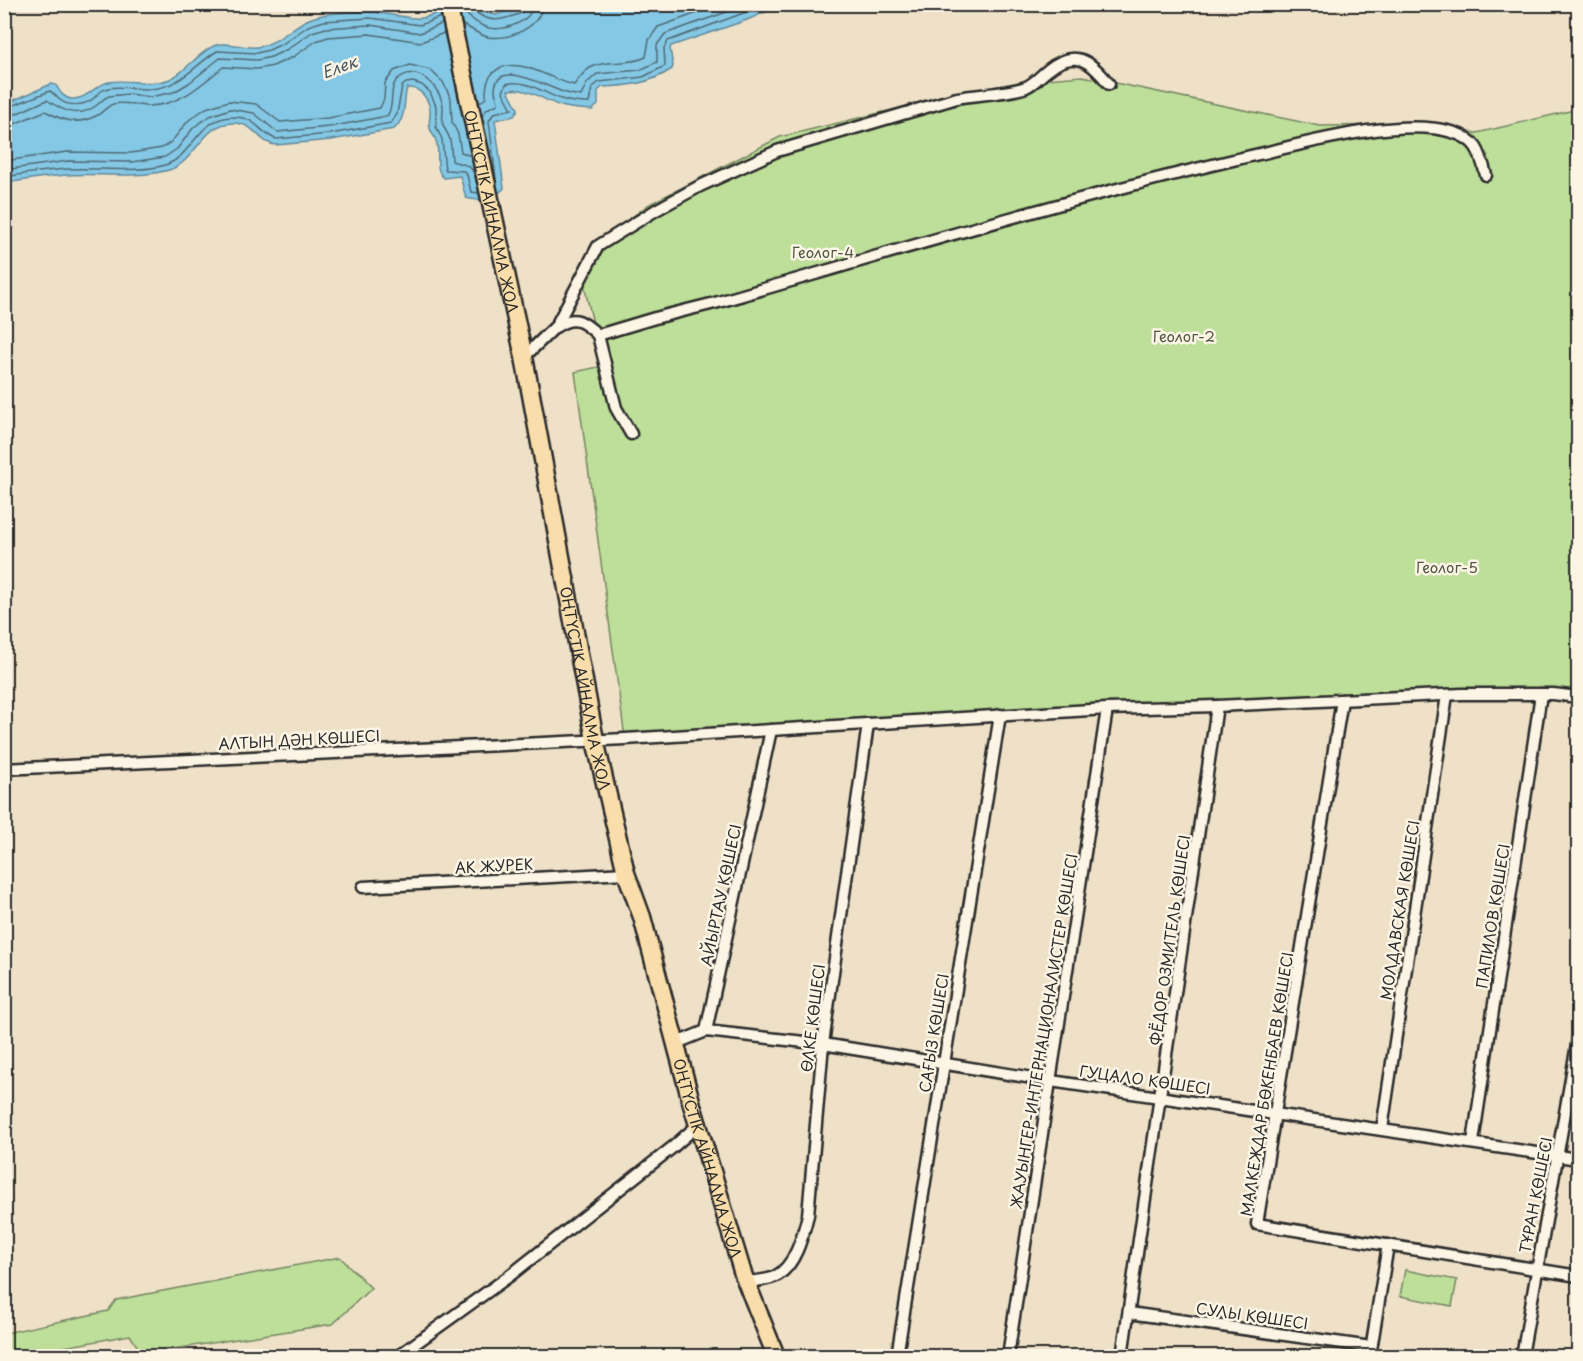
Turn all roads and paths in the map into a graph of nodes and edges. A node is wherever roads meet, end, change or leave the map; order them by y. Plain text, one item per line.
1 (448, 4) edge
2 (1109, 84) dead end
3 (1486, 175) dead end
4 (556, 326) junction
5 (598, 335) junction
6 (524, 357) junction
7 (631, 434) dead end
8 (1541, 694) junction
9 (1447, 695) junction
10 (1578, 697) edge
11 (1342, 700) junction
12 (1217, 706) junction
13 (1107, 709) junction
14 (1000, 715) junction
15 (868, 724) junction
16 (771, 730) junction
17 (595, 740) junction
18 (4, 769) edge
19 (626, 873) junction
20 (363, 886) dead end
21 (706, 1031) junction
22 (1578, 1040) edge
23 (674, 1044) junction
24 (823, 1044) junction
25 (943, 1062) junction
26 (1051, 1081) junction
27 (1161, 1097) junction
28 (1274, 1113) junction
29 (698, 1125) junction
30 (1382, 1129) junction
31 (1473, 1142) junction
32 (1558, 1156) junction
33 (1578, 1159) edge
34 (1388, 1245) junction
35 (1536, 1270) junction
36 (1578, 1276) edge
37 (746, 1282) junction
38 (1129, 1313) junction
39 (1370, 1352) edge
40 (398, 1356) edge
41 (776, 1356) edge
42 (897, 1356) edge
43 (1008, 1356) edge
44 (1122, 1356) edge
45 (1522, 1356) edge

1 - 6 highway, ОҢТҮСТІК АЙНАЛМА ЖОЛ
2 - 4 street
3 - 5 street
4 - 5 street
4 - 6 street
5 - 7 street
6 - 17 highway, ОҢТҮСТІК АЙНАЛМА ЖОЛ
8 - 9 street, АЛТЫН ДӘН КӨШЕСІ
8 - 10 street, АЛТЫН ДӘН КӨШЕСІ
8 - 31 street, ПАПИЛОВ КӨШЕСІ
9 - 11 street, АЛТЫН ДӘН КӨШЕСІ
9 - 30 street, МОЛДАВСКАЯ КӨШЕСІ
11 - 12 street, АЛТЫН ДӘН КӨШЕСІ
11 - 28 street, МАЛКЕЖДАР БӨКЕНБАЕВ КӨШЕСІ
12 - 13 street, АЛТЫН ДӘН КӨШЕСІ
12 - 27 street, ФЁДОР ОЗМИТЕЛЬ КӨШЕСІ
13 - 14 street, АЛТЫН ДӘН КӨШЕСІ
13 - 26 street, ЖАУЫНГЕР-ИНТЕРНАЦИОНАЛИСТЕР КӨШЕСІ
14 - 15 street, АЛТЫН ДӘН КӨШЕСІ
14 - 25 street, САҒЫЗ КӨШЕСІ
15 - 16 street, АЛТЫН ДӘН КӨШЕСІ
15 - 24 street, ӨЛКЕ КӨШЕСІ
16 - 17 street, АЛТЫН ДӘН КӨШЕСІ
16 - 21 street, АЙЫРТАУ КӨШЕСІ
17 - 18 street, АЛТЫН ДӘН КӨШЕСІ
17 - 19 highway, ОҢТҮСТІК АЙНАЛМА ЖОЛ
19 - 20 street, АК ЖУРЕК
19 - 23 highway, ОҢТҮСТІК АЙНАЛМА ЖОЛ
21 - 23 street
21 - 24 street, ГУЦАЛО КӨШЕСІ
22 - 32 street, ТҰРАН КӨШЕСІ
23 - 29 highway, ОҢТҮСТІК АЙНАЛМА ЖОЛ
24 - 25 street, ГУЦАЛО КӨШЕСІ
24 - 37 street, ӨЛКЕ КӨШЕСІ
25 - 26 street, ГУЦАЛО КӨШЕСІ
25 - 42 street, САҒЫЗ КӨШЕСІ
26 - 27 street, ГУЦАЛО КӨШЕСІ
26 - 43 street, ЖАУЫНГЕР-ИНТЕРНАЦИОНАЛИСТЕР КӨШЕСІ
27 - 28 street, ГУЦАЛО КӨШЕСІ
27 - 38 street, ФЁДОР ОЗМИТЕЛЬ КӨШЕСІ
28 - 30 street, ГУЦАЛО КӨШЕСІ
28 - 34 street, МАЛКЕЖДАР БӨКЕНБАЕВ КӨШЕСІ
29 - 37 highway, ОҢТҮСТІК АЙНАЛМА ЖОЛ
29 - 40 street
30 - 31 street, ГУЦАЛО КӨШЕСІ
31 - 32 street, ГУЦАЛО КӨШЕСІ
32 - 33 street, ГУЦАЛО КӨШЕСІ
32 - 35 street, ТҰРАН КӨШЕСІ
34 - 35 street, МАЛКЕЖДАР БӨКЕНБАЕВ КӨШЕСІ
34 - 39 street
35 - 36 street, МАЛКЕЖДАР БӨКЕНБАЕВ КӨШЕСІ
35 - 45 street, ТҰРАН КӨШЕСІ
37 - 41 highway, ОҢТҮСТІК АЙНАЛМА ЖОЛ
38 - 39 street, СУЛЫ КӨШЕСІ
38 - 44 street, ФЁДОР ОЗМИТЕЛЬ КӨШЕСІ

